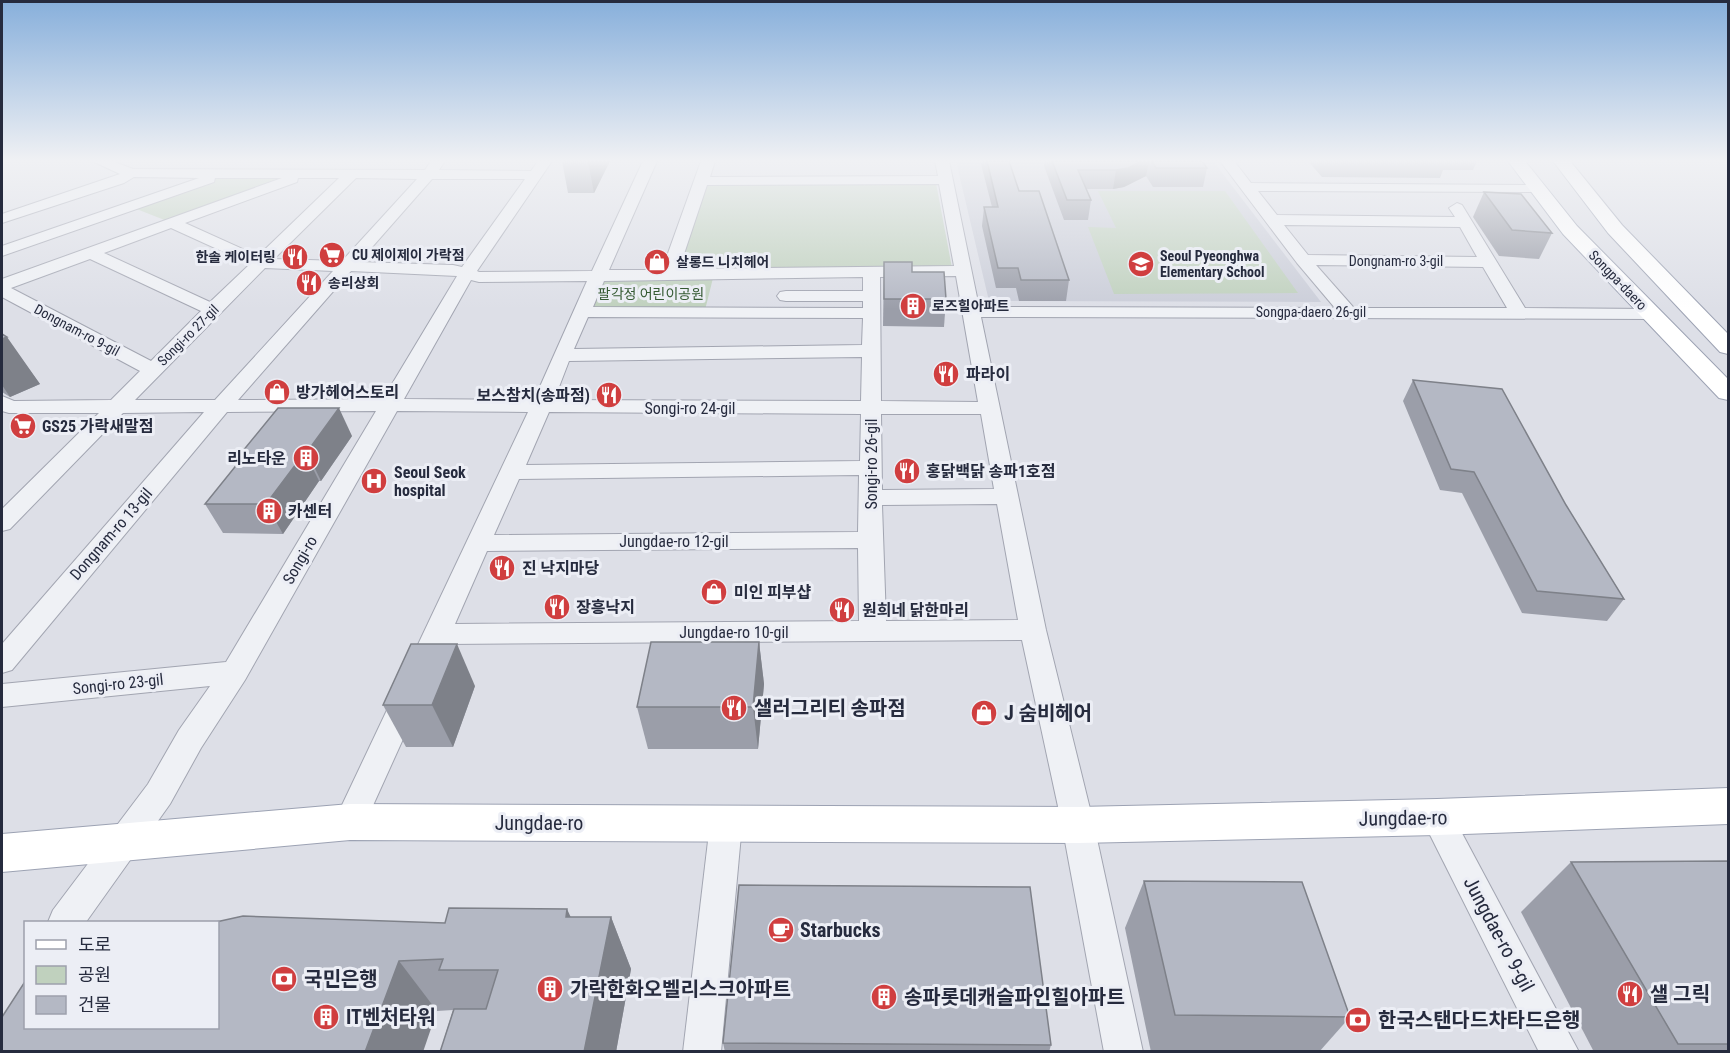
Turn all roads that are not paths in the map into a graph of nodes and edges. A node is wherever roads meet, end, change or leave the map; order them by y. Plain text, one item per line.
1 (29, 210) edge
2 (119, 210) edge
3 (206, 210) edge
4 (315, 210) edge
5 (396, 210) edge
6 (511, 210) edge
7 (628, 210) edge
8 (691, 210) edge
9 (952, 210) edge
10 (1266, 210) edge
11 (1458, 210) edge
12 (1554, 210) edge
13 (1600, 210) edge
14 (2, 219) edge
15 (1274, 220) junction
16 (1465, 222) junction
17 (172, 223) junction
18 (2, 251) edge
19 (91, 253) junction
20 (1303, 260) junction
21 (1488, 262) junction
22 (261, 263) junction
23 (346, 266) junction
24 (964, 271) junction
25 (872, 272) junction
26 (467, 273) junction
27 (669, 274) junction
28 (720, 274) junction
29 (598, 275) junction
30 (2, 287) edge
31 (712, 304) junction
32 (872, 304) junction
33 (212, 310) junction
34 (581, 312) junction
35 (972, 312) junction
36 (1348, 312) junction
37 (1518, 312) junction
38 (1650, 314) junction
39 (1728, 347) edge
40 (872, 351) junction
41 (561, 355) junction
42 (153, 370) junction
43 (1728, 393) edge
44 (390, 405) junction
45 (220, 407) junction
46 (541, 407) junction
47 (4, 408) edge
48 (115, 408) junction
49 (871, 408) junction
50 (990, 408) junction
51 (871, 468) junction
52 (510, 472) junction
53 (1007, 496) junction
54 (871, 498) junction
55 (2, 523) edge
56 (870, 540) junction
57 (477, 543) junction
58 (1033, 630) junction
59 (873, 632) junction
60 (435, 634) junction
61 (2, 662) edge
62 (235, 672) junction
63 (2, 695) edge
64 (1728, 806) edge
65 (1437, 817) junction
66 (350, 822) junction
67 (726, 824) junction
68 (1078, 825) junction
69 (124, 841) junction
70 (2, 853) edge
71 (66, 921) edge
72 (702, 1052) edge
73 (1124, 1052) edge
74 (1560, 1052) edge

1 - 14 street
2 - 18 street
3 - 17 street, Dongnam-ro 9-gil
4 - 22 street, Songi-ro 27-gil
5 - 23 street
6 - 26 street, Songi-ro
7 - 29 street
8 - 27 street
9 - 24 street
10 - 15 street
11 - 16 street
12 - 38 main road, Songpa-daero
13 - 39 main road, Songpa-daero
15 - 16 street
15 - 20 street
16 - 21 street
17 - 19 street, Dongnam-ro 9-gil
17 - 22 street
19 - 30 street, Dongnam-ro 9-gil
19 - 33 street
20 - 21 street, Dongnam-ro 3-gil
20 - 36 street
21 - 37 street
22 - 23 street
22 - 33 street, Songi-ro 27-gil
23 - 26 street
23 - 45 street
24 - 25 street
24 - 35 street
25 - 28 street
25 - 32 street, Songi-ro 26-gil
26 - 29 street
26 - 44 street, Songi-ro
27 - 28 street
27 - 29 street
28 - 31 street
29 - 34 street
30 - 42 street, Dongnam-ro 9-gil
31 - 32 street
31 - 34 street
32 - 40 street, Songi-ro 26-gil
33 - 42 street, Songi-ro 27-gil
34 - 41 street
35 - 36 street, Songpa-daero 26-gil
35 - 50 street
36 - 37 street, Songpa-daero 26-gil
37 - 38 street, Songpa-daero 26-gil
38 - 43 main road, Songpa-daero
40 - 41 street
40 - 49 street, Songi-ro 26-gil
41 - 46 street
42 - 48 street, Songi-ro 27-gil
44 - 45 street
44 - 46 street, Songi-ro 24-gil
44 - 62 street, Songi-ro
45 - 48 street
45 - 61 street, Dongnam-ro 13-gil
46 - 49 street, Songi-ro 24-gil
46 - 52 street
47 - 48 street
48 - 55 street
49 - 50 street, Songi-ro 24-gil
49 - 51 street, Songi-ro 26-gil
50 - 53 street
51 - 52 street
51 - 54 street, Songi-ro 26-gil
52 - 57 street
53 - 54 street
53 - 58 street
54 - 56 street, Songi-ro 26-gil
56 - 57 street, Jungdae-ro 12-gil
56 - 59 street, Songi-ro 26-gil
57 - 60 street
58 - 59 street, Jungdae-ro 10-gil
58 - 68 street
59 - 60 street, Jungdae-ro 10-gil
60 - 66 street
62 - 63 street, Songi-ro 23-gil
62 - 69 street, Songi-ro
64 - 65 main road, Jungdae-ro
65 - 68 main road, Jungdae-ro
65 - 74 street, Jungdae-ro 9-gil
66 - 67 main road, Jungdae-ro
66 - 69 main road, Jungdae-ro
67 - 68 main road, Jungdae-ro
67 - 72 street
68 - 73 street
69 - 70 main road, Jungdae-ro
69 - 71 street, Songi-ro

